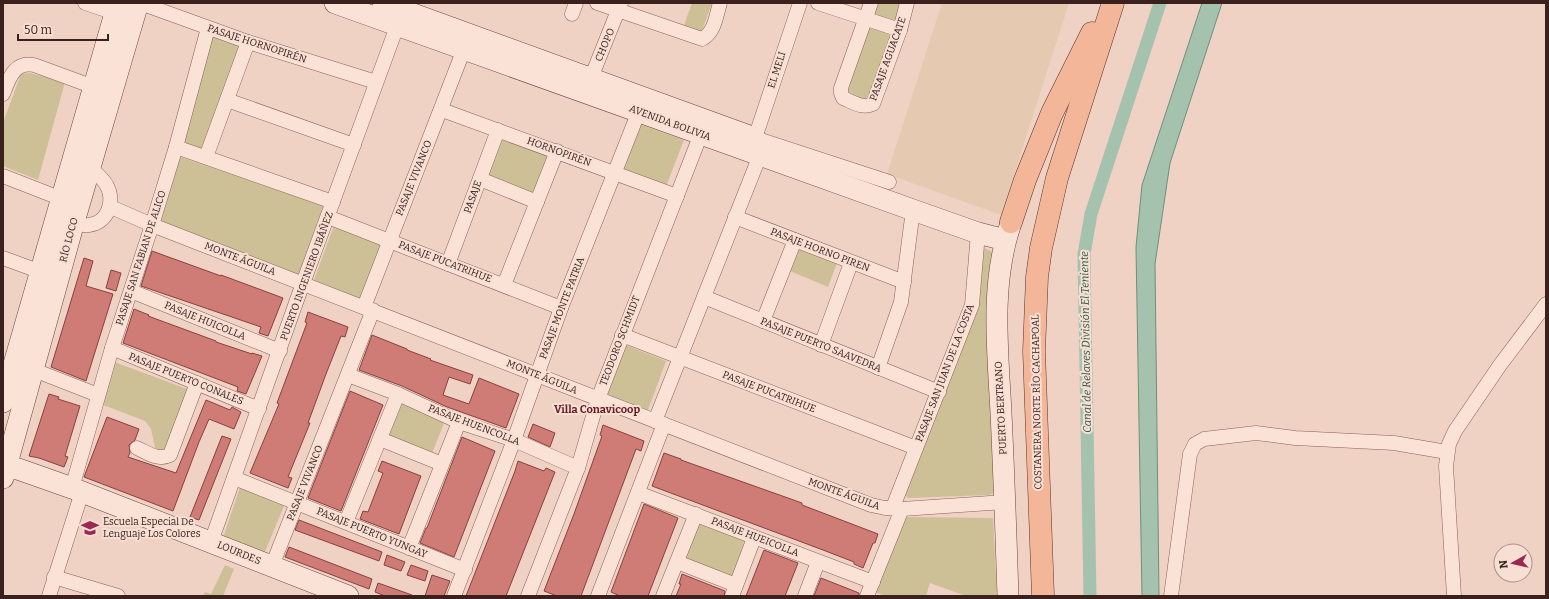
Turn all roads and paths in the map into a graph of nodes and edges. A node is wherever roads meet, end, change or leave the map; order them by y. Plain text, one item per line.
1 (85, 3) edge
2 (139, 3) edge
3 (335, 3) edge
4 (383, 3) edge
5 (597, 3) edge
6 (720, 3) edge
7 (800, 3) edge
8 (818, 3) edge
9 (871, 3) edge
10 (907, 3) edge
11 (1107, 3) edge
12 (1113, 3) edge
13 (620, 7) edge
14 (116, 8) edge
15 (402, 13) edge
16 (866, 19) junction
17 (208, 28) junction
18 (900, 30) junction
19 (248, 42) junction
20 (464, 49) junction
21 (591, 78) junction
22 (376, 82) junction
23 (94, 87) junction
24 (3, 94) edge
25 (227, 100) junction
26 (442, 110) junction
27 (639, 111) junction
28 (704, 126) junction
29 (498, 130) junction
30 (354, 144) junction
31 (758, 146) junction
32 (176, 147) junction
33 (557, 151) junction
34 (206, 157) junction
35 (90, 168) junction
36 (614, 173) junction
37 (3, 176) edge
38 (480, 179) junction
39 (889, 182) dead end
40 (677, 196) junction
41 (62, 199) junction
42 (333, 202) junction
43 (537, 202) junction
44 (110, 207) junction
45 (913, 210) junction
46 (328, 217) junction
47 (735, 217) junction
48 (74, 222) junction
49 (152, 225) junction
50 (1008, 231) junction
51 (978, 233) junction
52 (795, 240) junction
53 (389, 241) junction
54 (3, 258) edge
55 (851, 263) junction
56 (448, 264) junction
57 (41, 272) junction
58 (904, 282) junction
59 (304, 283) junction
60 (504, 285) junction
61 (131, 291) junction
62 (704, 297) junction
63 (1546, 304) edge
64 (369, 308) junction
65 (561, 308) junction
66 (763, 321) junction
67 (622, 335) junction
68 (821, 345) junction
69 (112, 348) junction
70 (280, 351) junction
71 (680, 357) junction
72 (878, 368) junction
73 (34, 370) junction
74 (348, 374) junction
75 (537, 375) junction
76 (197, 383) junction
77 (939, 392) junction
78 (398, 394) junction
79 (98, 396) junction
80 (598, 399) junction
81 (3, 402) edge
82 (259, 409) junction
83 (459, 422) junction
84 (659, 423) junction
85 (380, 439) junction
86 (514, 440) junction
87 (137, 448) dead end
88 (916, 448) junction
89 (1447, 452) junction
90 (442, 464) junction
91 (7, 466) edge
92 (578, 468) junction
93 (234, 478) junction
94 (77, 490) junction
95 (638, 492) junction
96 (1005, 502) junction
97 (297, 503) junction
98 (898, 508) junction
99 (696, 514) junction
100 (346, 522) junction
101 (754, 538) junction
102 (211, 542) junction
103 (409, 548) junction
104 (677, 562) junction
105 (818, 562) junction
106 (272, 566) junction
107 (465, 570) junction
108 (54, 577) junction
109 (734, 590) edge
110 (870, 592) edge
111 (49, 596) edge
112 (118, 596) edge
113 (348, 596) edge
114 (454, 596) edge
115 (528, 596) edge
116 (598, 596) edge
117 (663, 596) edge
118 (805, 596) edge
119 (1008, 596) edge
120 (1043, 596) edge
121 (1171, 596) edge
122 (1454, 596) edge

1 - 14 street
2 - 17 street, PASAJE HORNOPIRÉN
2 - 35 street, RÍO LOCO
3 - 15 street, AVENIDA BOLIVIA
4 - 15 street, AVENIDA BOLIVIA
5 - 13 street
6 - 13 street
7 - 31 street, EL MELI
8 - 16 street
9 - 16 street, PASAJE AGUACATE
10 - 18 street, PASAJE AGUACATE
11 - 50 main road
12 - 120 main road, COSTANERA NORTE RÍO CACHAPOAL
13 - 21 street, CHOPO
14 - 23 street, RÍO LOCO
15 - 20 street, AVENIDA BOLIVIA
15 - 21 street, AVENIDA BOLIVIA
15 - 22 street, PUERTO INGENIERO IBÁÑEZ
16 - 18 street
16 - 18 street, PASAJE AGUACATE
17 - 19 street, PASAJE HORNOPIRÉN
17 - 32 street, PASAJE SAN FABIAN DE ALICO
19 - 22 street, PASAJE HORNOPIRÉN
19 - 25 street
20 - 26 street, PASAJE VIVANCO
20 - 27 street, AVENIDA BOLIVIA
21 - 28 street, AVENIDA BOLIVIA
22 - 30 street, PUERTO INGENIERO IBÁÑEZ
23 - 24 street
23 - 41 street, RÍO LOCO
25 - 30 street
25 - 34 street
26 - 29 street, HORNOPIRÉN
26 - 53 street, PASAJE VIVANCO
27 - 28 street, AVENIDA BOLIVIA
27 - 36 street, PASAJE MONTE PATRIA
28 - 31 street, AVENIDA BOLIVIA
28 - 40 street, TEODORO SCHMIDT
29 - 33 street, HORNOPIRÉN
29 - 38 street, PASAJE
30 - 42 street, PUERTO INGENIERO IBÁÑEZ
31 - 39 street, AVENIDA BOLIVIA
31 - 45 street, AVENIDA BOLIVIA
31 - 47 street, EL MELI
32 - 34 street
32 - 49 street, PASAJE SAN FABIAN DE ALICO
33 - 36 street, HORNOPIRÉN
33 - 43 street
34 - 42 street
35 - 44 street
35 - 48 street, RÍO LOCO
36 - 40 street, HORNOPIRÉN
36 - 65 street, PASAJE MONTE PATRIA
37 - 41 street
38 - 43 street
38 - 56 street, PASAJE
40 - 67 street, TEODORO SCHMIDT
41 - 57 street, RÍO LOCO
42 - 46 street, PUERTO INGENIERO IBÁÑEZ
43 - 60 street
44 - 48 street
44 - 49 street, MONTE ÁGUILA
45 - 51 street, AVENIDA BOLIVIA
45 - 58 street
46 - 53 street, PASAJE PUCATRIHUE
46 - 59 street, PUERTO INGENIERO IBÁÑEZ
47 - 52 street, PASAJE HORNO PIREN
47 - 62 street, EL MELI
48 - 73 street, RÍO LOCO
49 - 59 street, MONTE ÁGUILA
49 - 61 street, PASAJE SAN FABIAN DE ALICO
50 - 51 street, AVENIDA BOLIVIA
50 - 96 street, PUERTO BERTRANO
51 - 77 street, PASAJE SAN JUAN DE LA COSTA
52 - 55 street, PASAJE HORNO PIREN
52 - 66 street
53 - 56 street, PASAJE PUCATRIHUE
53 - 64 street, PASAJE VIVANCO
54 - 57 street
55 - 58 street, PASAJE HORNO PIREN
55 - 68 street
56 - 60 street, PASAJE PUCATRIHUE
57 - 81 street, RÍO LOCO
58 - 72 street
59 - 64 street, MONTE ÁGUILA
59 - 70 street, PUERTO INGENIERO IBÁÑEZ
60 - 65 street, PASAJE PUCATRIHUE
61 - 69 street, PASAJE SAN FABIAN DE ALICO
61 - 70 street, PASAJE HUICOLLA
62 - 66 street, PASAJE PUERTO SAAVEDRA
62 - 71 street, EL MELI
63 - 89 street
64 - 74 street, PASAJE VIVANCO
64 - 75 street, MONTE ÁGUILA
65 - 75 street, PASAJE MONTE PATRIA
66 - 68 street, PASAJE PUERTO SAAVEDRA
67 - 71 street, PASAJE PUCATRIHUE
67 - 80 street, TEODORO SCHMIDT
68 - 72 street, PASAJE PUERTO SAAVEDRA
69 - 76 street, PASAJE PUERTO CONALES
69 - 79 street, PASAJE SAN FABIAN DE ALICO
70 - 82 street, PUERTO INGENIERO IBÁÑEZ
71 - 84 street, EL MELI
71 - 88 street, PASAJE PUCATRIHUE
72 - 77 street, PASAJE PUERTO SAAVEDRA
73 - 79 street
73 - 91 street, RÍO LOCO
74 - 78 street, PASAJE HUENCOLLA
74 - 97 street, PASAJE VIVANCO
75 - 80 street, MONTE ÁGUILA
75 - 86 street, PASAJE MONTE PATRIA
76 - 82 street, PASAJE PUERTO CONALES
76 - 87 street
77 - 88 street, PASAJE SAN JUAN DE LA COSTA
78 - 83 street, PASAJE HUENCOLLA
78 - 85 street
79 - 94 street, PASAJE SAN FABIAN DE ALICO
80 - 84 street, MONTE ÁGUILA
80 - 92 street, TEODORO SCHMIDT
82 - 93 street, PUERTO INGENIERO IBÁÑEZ
83 - 86 street, PASAJE HUENCOLLA
83 - 90 street
84 - 95 street, EL MELI
84 - 98 street, MONTE ÁGUILA
85 - 90 street
85 - 100 street
86 - 92 street, PASAJE HUENCOLLA
86 - 107 street, PASAJE MONTE PATRIA
88 - 98 street, PASAJE SAN JUAN DE LA COSTA
89 - 121 street
89 - 122 street
90 - 103 street
91 - 94 street, LOURDES
92 - 115 street, TEODORO SCHMIDT
93 - 97 street, PASAJE PUERTO YUNGAY
93 - 102 street, PUERTO INGENIERO IBÁÑEZ
94 - 102 street, LOURDES
94 - 108 street, PASAJE SAN FABIAN DE ALICO
95 - 99 street, PASAJE HUEICOLLA
95 - 116 street, EL MELI
96 - 98 street, MONTE ÁGUILA
96 - 119 street, PUERTO BERTRANO
97 - 100 street, PASAJE PUERTO YUNGAY
97 - 106 street, PASAJE VIVANCO
98 - 110 street, PASAJE SAN JUAN DE LA COSTA
99 - 101 street, PASAJE HUEICOLLA
99 - 104 street
100 - 103 street, PASAJE PUERTO YUNGAY
101 - 105 street, PASAJE HUEICOLLA
101 - 109 street
102 - 106 street, LOURDES
103 - 107 street, PASAJE PUERTO YUNGAY
104 - 109 street
104 - 117 street
105 - 110 street, PASAJE HUEICOLLA
105 - 118 street
106 - 113 street, LOURDES
107 - 114 street, PASAJE MONTE PATRIA
108 - 111 street, PASAJE SAN FABIAN DE ALICO
108 - 112 street

